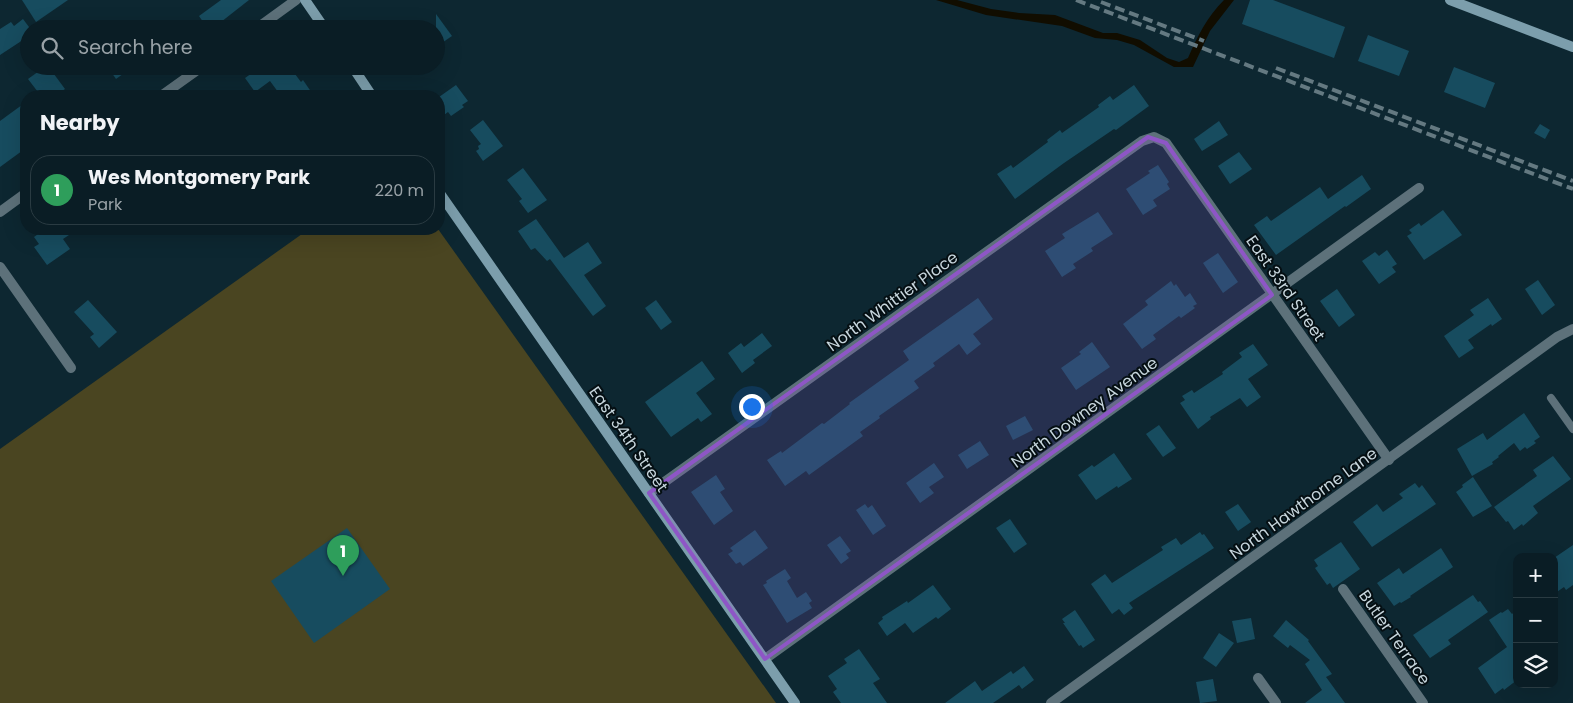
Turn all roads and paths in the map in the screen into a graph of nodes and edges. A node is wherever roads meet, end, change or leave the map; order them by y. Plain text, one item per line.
1 (296, 0) edge
2 (305, 0) edge
3 (1450, 0) edge
4 (268, 20) edge
5 (319, 20) edge
6 (1573, 47) edge
7 (190, 75) edge
8 (358, 75) edge
9 (169, 90) edge
10 (368, 90) edge
11 (1154, 137) joint
12 (1419, 188) dead end
13 (20, 197) edge
14 (445, 201) edge
15 (0, 212) edge
16 (0, 267) edge
17 (1272, 295) junction
18 (1573, 329) edge
19 (71, 368) dead end
20 (1551, 398) dead end
21 (1573, 429) edge
22 (1389, 460) junction
23 (649, 493) junction
24 (1343, 589) dead end
25 (765, 659) junction
26 (1258, 678) dead end
27 (795, 703) edge
28 (1051, 703) edge
29 (1276, 703) edge
30 (1423, 703) edge

1 - 4 street
2 - 5 main road
3 - 6 main road
7 - 9 street
8 - 10 main road
11 - 17 street, East 33rd Street
11 - 23 street, North Whittier Place
12 - 17 street, North Downey Avenue
13 - 15 street
14 - 23 main road, East 34th Street
16 - 19 street
17 - 22 street, East 33rd Street
17 - 25 street, North Downey Avenue
18 - 22 street, North Hawthorne Lane
20 - 21 lane
22 - 28 street, North Hawthorne Lane
23 - 25 main road, East 34th Street
24 - 30 street, Butler Terrace
25 - 27 main road, East 34th Street
26 - 29 street

